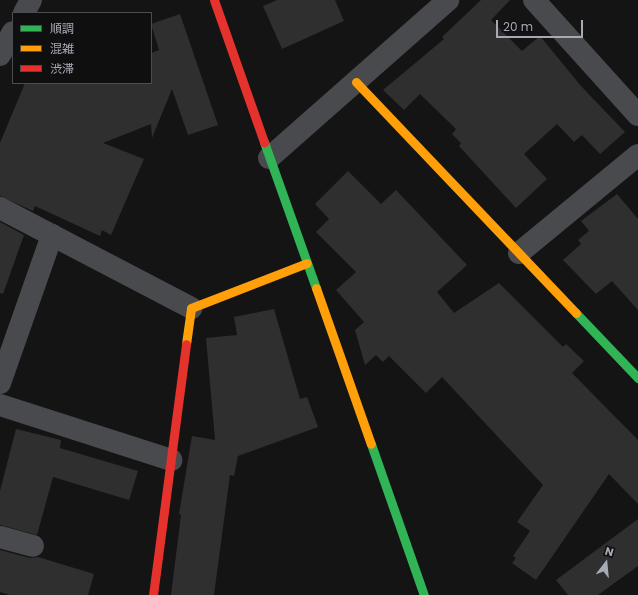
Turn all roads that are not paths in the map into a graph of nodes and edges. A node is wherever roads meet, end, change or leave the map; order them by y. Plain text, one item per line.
1 (31, 0) edge
2 (214, 0) edge
3 (448, 0) edge
4 (534, 0) edge
5 (25, 12) edge
6 (12, 34) edge
7 (0, 55) edge
8 (356, 82) junction
9 (638, 115) edge
10 (638, 155) edge
11 (270, 158) junction
12 (0, 208) edge
13 (52, 235) junction
14 (519, 253) junction
15 (307, 263) junction
16 (191, 308) junction
17 (638, 378) edge
18 (0, 383) edge
19 (0, 405) edge
20 (171, 460) junction
21 (0, 537) edge
22 (33, 546) dead end
23 (153, 595) edge
24 (424, 595) edge

1 - 5 street
2 - 11 street
3 - 8 street
4 - 9 street
6 - 7 street
8 - 11 street
8 - 14 street
10 - 14 street
11 - 15 street
12 - 13 street
13 - 16 street
13 - 18 street
14 - 17 street
15 - 16 street
15 - 24 street
16 - 20 street
19 - 20 street
20 - 23 street
21 - 22 street

